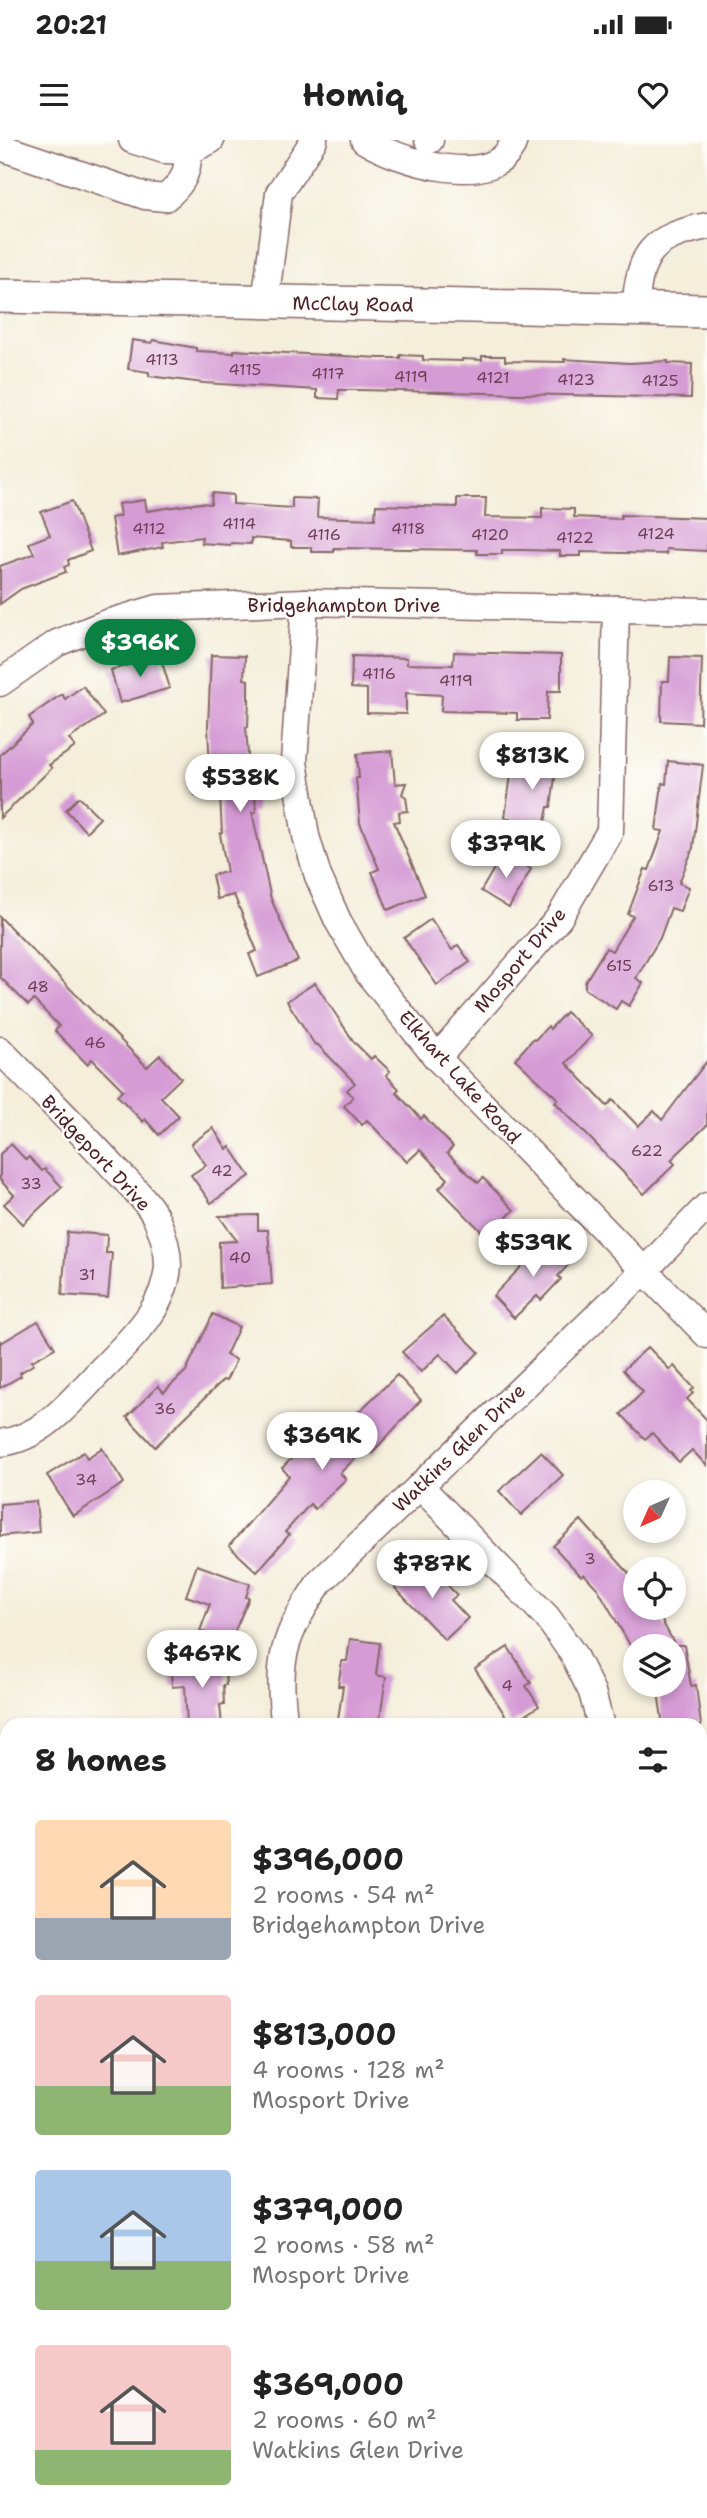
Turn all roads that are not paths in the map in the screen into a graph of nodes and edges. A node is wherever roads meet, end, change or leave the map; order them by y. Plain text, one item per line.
1 (132, 140) edge
2 (314, 140) edge
3 (364, 140) edge
4 (514, 140) edge
5 (200, 145) edge
6 (426, 145) edge
7 (0, 147) edge
8 (707, 226) edge
9 (0, 296) edge
10 (265, 303) junction
11 (635, 309) junction
12 (707, 311) edge
13 (305, 602) junction
14 (616, 609) junction
15 (707, 611) edge
16 (0, 683) edge
17 (0, 1050) edge
18 (437, 1058) junction
19 (707, 1206) edge
20 (645, 1270) junction
21 (707, 1335) edge
22 (0, 1443) edge
23 (420, 1486) junction
24 (284, 1718) edge
25 (599, 1718) edge

1 - 5 street
2 - 10 street
3 - 6 street
4 - 6 street
5 - 7 street
8 - 11 street
9 - 10 main road, McClay Road
10 - 11 main road, McClay Road
11 - 12 main road, McClay Road
13 - 14 street, Bridgehampton Drive
13 - 16 street, Bridgehampton Drive
13 - 18 street, Elkhart Lake Road
14 - 15 street, Bridgehampton Drive
14 - 18 street, Mosport Drive
17 - 22 street, Bridgeport Drive
18 - 20 street, Elkhart Lake Road
19 - 20 street, Watkins Glen Drive
20 - 21 street, Elkhart Lake Road
20 - 23 street, Watkins Glen Drive
23 - 24 street, Watkins Glen Drive
23 - 25 street

